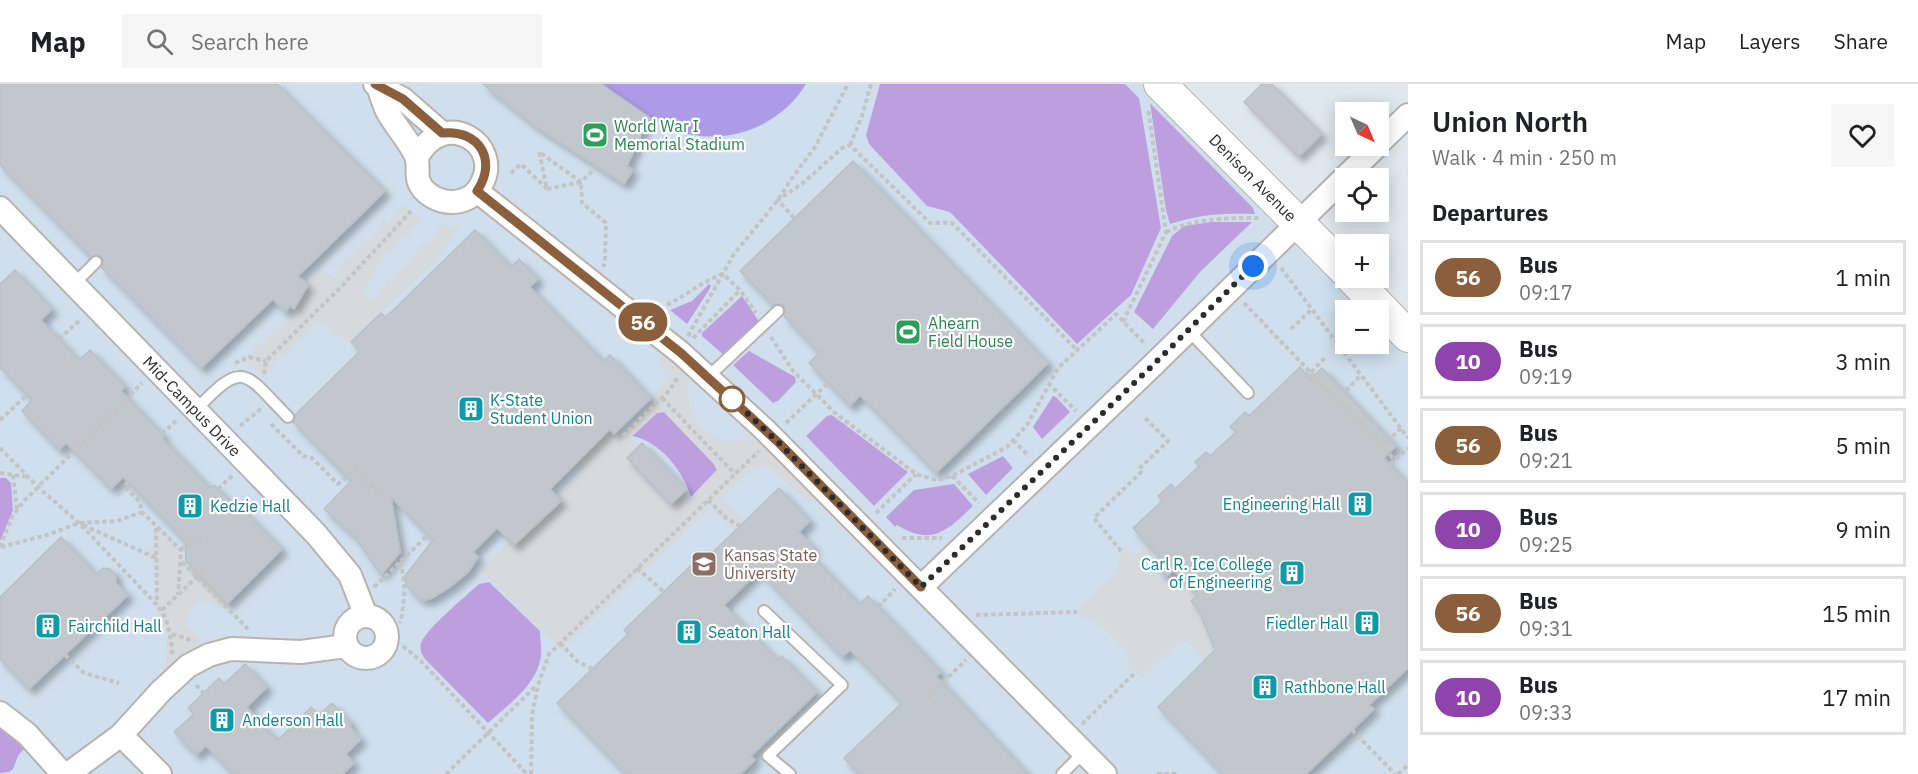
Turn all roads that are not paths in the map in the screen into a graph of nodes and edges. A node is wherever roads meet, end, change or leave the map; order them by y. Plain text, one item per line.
1 (377, 85) edge
2 (1154, 95) edge
3 (1408, 115) edge
4 (1389, 134) edge
5 (428, 144) junction
6 (1367, 156) edge
7 (477, 191) junction
8 (0, 208) edge
9 (1298, 222) junction
10 (1335, 260) edge
11 (96, 262) dead end
12 (74, 284) junction
13 (1362, 288) edge
14 (778, 311) dead end
15 (1188, 330) junction
16 (1408, 336) edge
17 (708, 377) junction
18 (1248, 393) dead end
19 (189, 413) junction
20 (288, 417) dead end
21 (921, 587) junction
22 (764, 611) dead end
23 (366, 616) junction
24 (346, 646) junction
25 (0, 713) edge
26 (121, 735) junction
27 (1076, 745) junction
28 (63, 774) edge
29 (68, 774) edge
30 (160, 774) edge
31 (790, 774) edge
32 (1062, 774) edge
33 (1105, 774) edge

1 - 5 street
1 - 5 street
2 - 9 street, Denison Avenue
3 - 4 street
5 - 7 street
5 - 7 street
6 - 9 street
7 - 17 street
8 - 12 street, Mid-Campus Drive
9 - 10 street, Denison Avenue
9 - 15 street
11 - 12 lane
12 - 19 street, Mid-Campus Drive
13 - 16 street
14 - 17 lane
15 - 18 lane
15 - 21 street
17 - 21 street
19 - 20 lane
19 - 23 street, Mid-Campus Drive
21 - 27 street
22 - 31 lane
23 - 24 street
23 - 24 street, Mid-Campus Drive
24 - 26 street
25 - 28 street
26 - 29 street
26 - 30 street
27 - 32 lane
27 - 33 street

